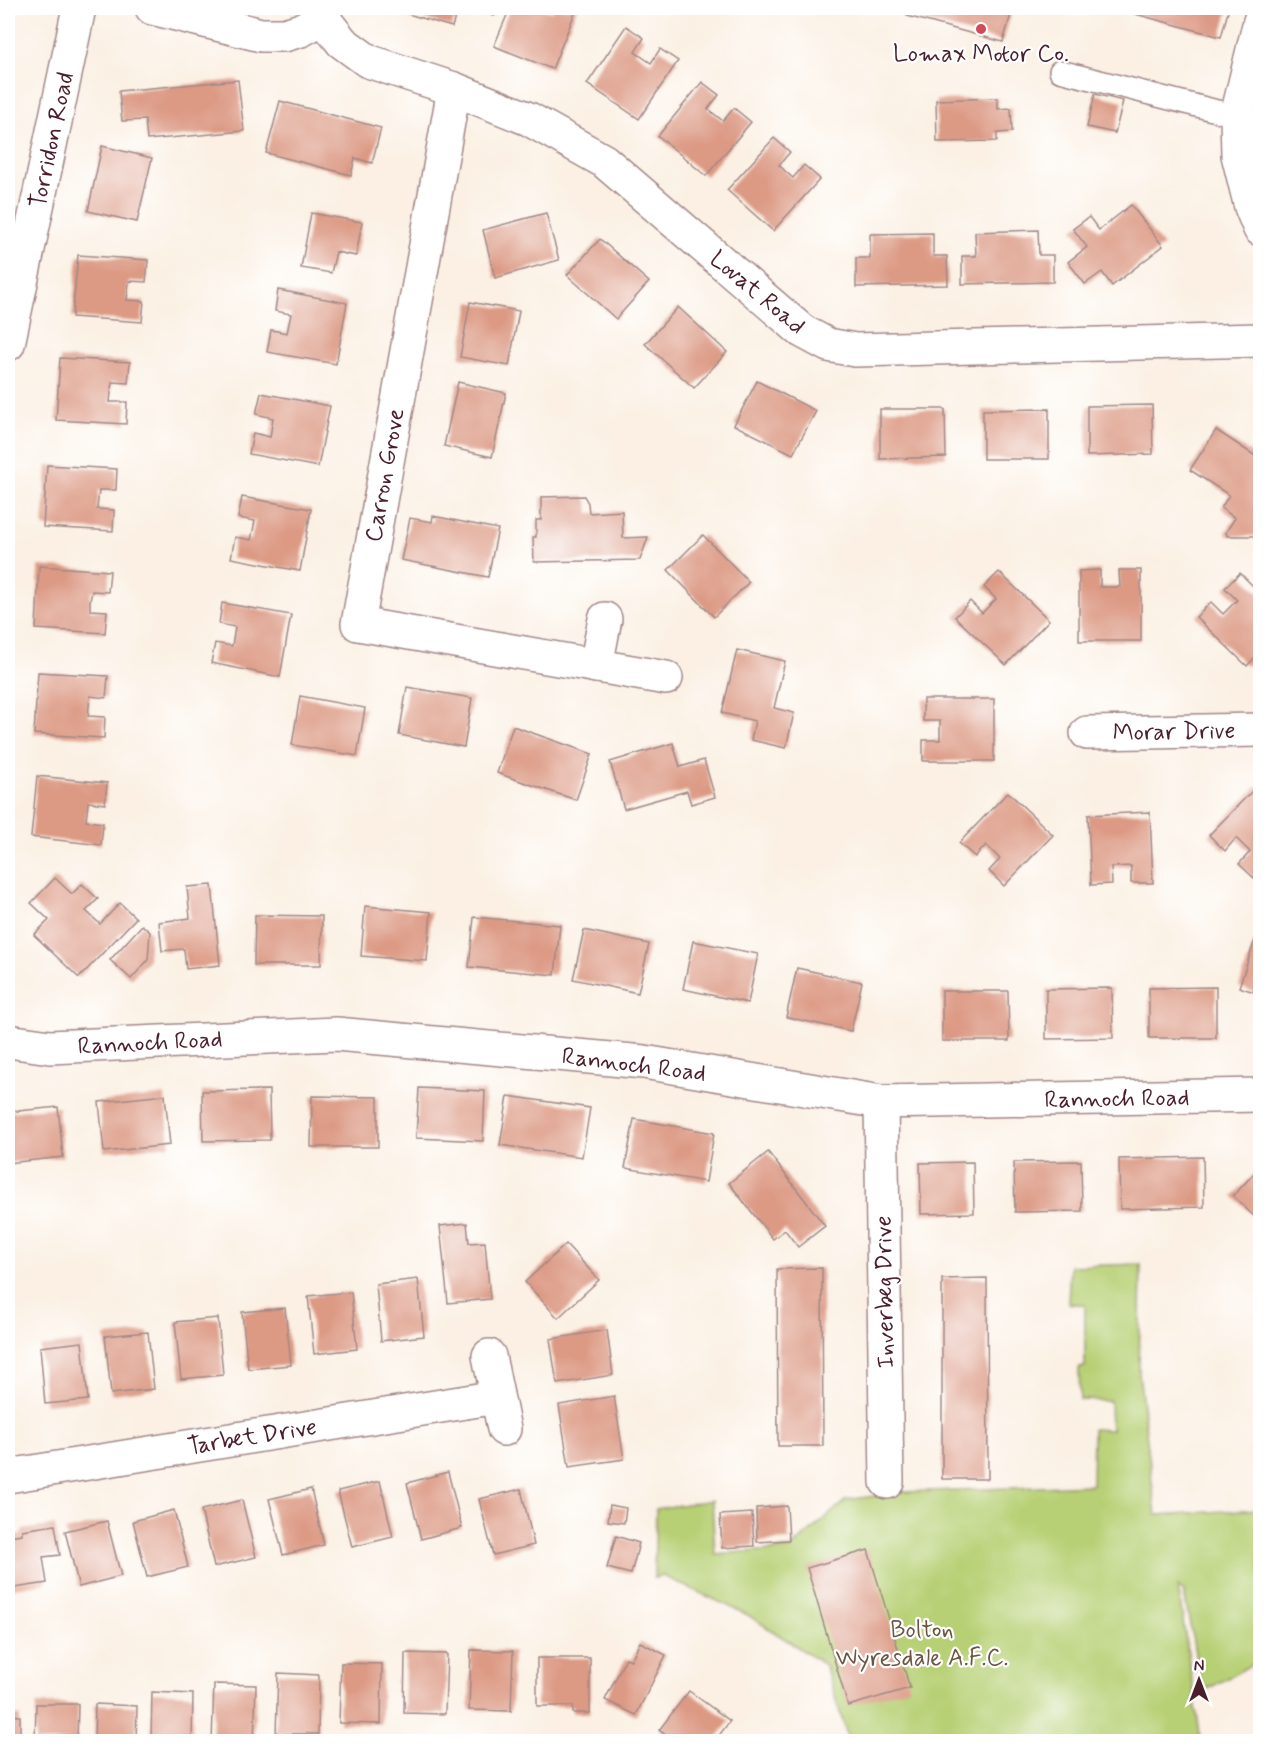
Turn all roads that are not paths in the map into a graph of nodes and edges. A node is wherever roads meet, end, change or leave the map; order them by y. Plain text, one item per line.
1 (79, 8) edge
2 (152, 8) edge
3 (325, 13) edge
4 (1260, 21) edge
5 (1060, 71) dead end
6 (454, 89) junction
7 (1249, 119) edge
8 (1260, 229) edge
9 (1260, 340) edge
10 (8, 344) edge
11 (605, 619) dead end
12 (596, 666) junction
13 (666, 678) dead end
14 (1260, 730) edge
15 (1087, 733) dead end
16 (8, 1041) edge
17 (1260, 1095) edge
18 (881, 1102) junction
19 (489, 1356) dead end
20 (497, 1397) junction
21 (504, 1429) dead end
22 (8, 1476) edge
23 (887, 1482) dead end

1 - 10 street, Torridon Road
2 - 3 street
3 - 6 street, Lovat Road
4 - 7 street
5 - 7 lane
6 - 9 street, Lovat Road
6 - 12 street, Carron Grove
7 - 8 street
11 - 12 street
12 - 13 street, Carron Grove
14 - 15 street, Morar Drive
16 - 18 street, Rannoch Road
17 - 18 street, Rannoch Road
18 - 23 street, Inverbeg Drive
19 - 20 street
20 - 21 street
20 - 22 street, Tarbet Drive

